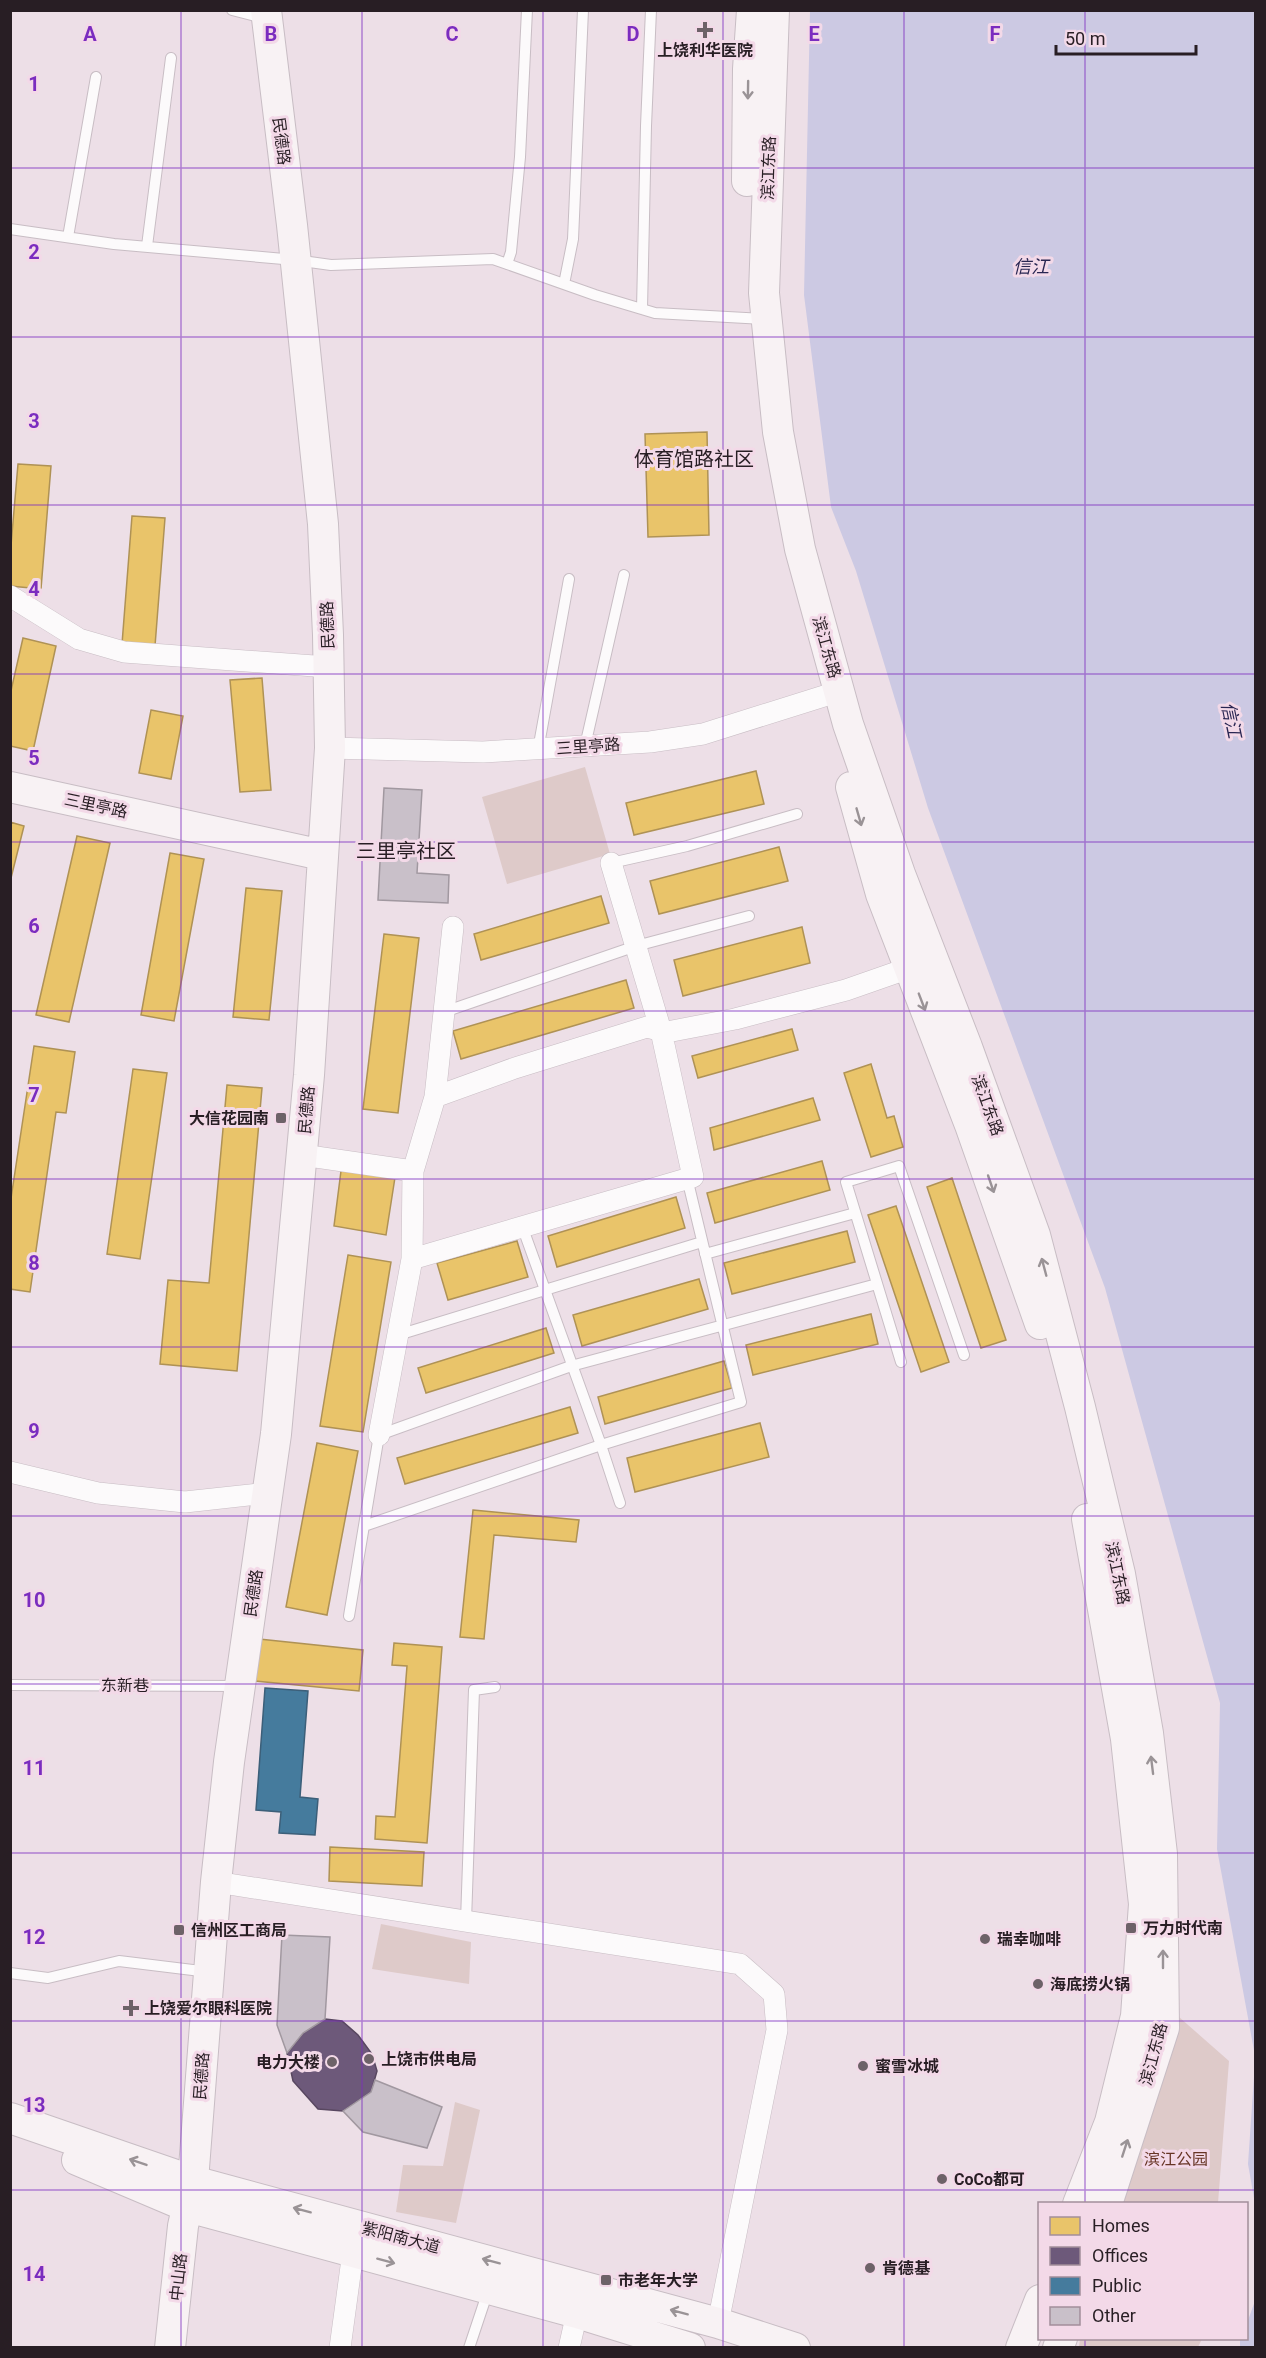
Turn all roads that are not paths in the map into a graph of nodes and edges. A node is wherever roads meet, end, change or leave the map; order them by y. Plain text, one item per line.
1 (232, 10) edge
2 (526, 10) edge
3 (583, 10) edge
4 (651, 10) edge
5 (752, 10) edge
6 (774, 10) edge
7 (266, 15) edge
8 (171, 58) dead end
9 (96, 77) dead end
10 (10, 229) edge
11 (68, 237) junction
12 (147, 246) junction
13 (295, 260) junction
14 (507, 264) junction
15 (564, 284) junction
16 (642, 309) junction
17 (759, 319) junction
18 (624, 574) dead end
19 (569, 579) dead end
20 (10, 596) edge
21 (328, 667) junction
22 (832, 693) junction
23 (585, 746) junction
24 (330, 748) junction
25 (538, 750) junction
26 (10, 787) edge
27 (797, 814) dead end
28 (322, 855) junction
29 (611, 863) joint
30 (749, 916) dead end
31 (453, 927) dead end
32 (636, 946) junction
33 (909, 969) junction
34 (444, 1012) junction
35 (661, 1031) junction
36 (435, 1097) junction
37 (302, 1155) junction
38 (413, 1171) junction
39 (687, 1179) junction
40 (855, 1213) junction
41 (522, 1226) junction
42 (702, 1242) junction
43 (705, 1254) junction
44 (412, 1259) junction
45 (877, 1284) junction
46 (544, 1290) junction
47 (723, 1325) junction
48 (398, 1335) junction
49 (964, 1355) dead end
50 (900, 1362) dead end
51 (571, 1366) junction
52 (379, 1435) junction
53 (601, 1445) junction
54 (10, 1472) edge
55 (267, 1492) junction
56 (620, 1503) dead end
57 (364, 1526) junction
58 (349, 1616) dead end
59 (10, 1685) edge
60 (240, 1686) junction
61 (495, 1686) dead end
62 (216, 1882) junction
63 (465, 1921) junction
64 (209, 1972) junction
65 (10, 1973) edge
66 (10, 2118) edge
67 (10, 2132) edge
68 (190, 2194) junction
69 (1079, 2202) edge
70 (1108, 2202) edge
71 (353, 2252) junction
72 (488, 2289) junction
73 (1038, 2305) edge
74 (578, 2313) junction
75 (718, 2323) junction
76 (170, 2348) edge
77 (340, 2348) edge
78 (470, 2348) edge
79 (569, 2348) edge
80 (690, 2348) edge
81 (795, 2348) edge
82 (1021, 2348) edge

1 - 7 lane
2 - 14 lane
3 - 15 lane
4 - 16 lane
5 -> 17 main road, 滨江东路
6 - 17 main road, 滨江东路
7 - 13 main road, 民德路
8 - 12 lane
9 - 11 lane
10 - 11 lane
11 - 12 lane
12 - 13 lane
13 - 14 lane
13 - 21 main road, 民德路
14 - 15 lane
15 - 16 lane
16 - 17 lane
17 - 22 main road, 滨江东路
18 - 23 lane
19 - 25 lane
20 - 21 street
21 - 24 main road, 民德路
22 - 23 street, 三里亭路
22 -> 33 main road, 滨江东路
70 -> 22 main road, 滨江东路
23 - 25 street, 三里亭路
24 - 25 street, 三里亭路
24 - 28 main road, 民德路
26 - 28 main road, 三里亭路
27 - 29 lane
28 - 37 main road, 民德路
29 - 32 street
30 - 32 lane
31 - 34 street
32 - 34 lane
32 - 35 street
33 - 35 street
33 -> 69 main road, 滨江东路
34 - 36 street
35 - 36 street
35 - 39 street
36 - 38 street
37 - 38 street
37 - 55 main road, 民德路
38 - 44 street
39 - 41 street
39 - 42 lane
40 - 43 lane
40 - 45 lane
40 - 49 lane
41 - 44 street
41 - 46 lane
42 - 43 lane
42 - 46 lane
43 - 47 lane
44 - 48 street
45 - 47 lane
45 - 50 lane
46 - 48 lane
46 - 51 lane
47 - 51 lane
47 - 53 lane
48 - 52 street
51 - 52 lane
51 - 53 lane
52 - 57 lane
53 - 56 lane
53 - 57 lane
54 - 55 street
55 - 60 main road, 民德路
57 - 58 lane
59 - 60 lane, 东新巷
60 - 62 main road, 民德路
61 - 63 lane
62 - 63 street
62 - 64 main road, 民德路
63 - 75 street
64 - 65 lane
64 - 68 main road, 民德路
68 -> 66 main road, 紫阳南大道
67 - 68 main road, 紫阳南大道
68 - 71 main road, 紫阳南大道
75 -> 68 main road, 紫阳南大道
68 - 76 main road, 中山路
71 -> 72 main road, 紫阳南大道
71 - 77 street
72 - 74 main road, 紫阳南大道
72 - 78 lane
73 - 82 main road
74 - 79 street
74 - 80 main road, 紫阳南大道
75 - 81 main road, 紫阳南大道

